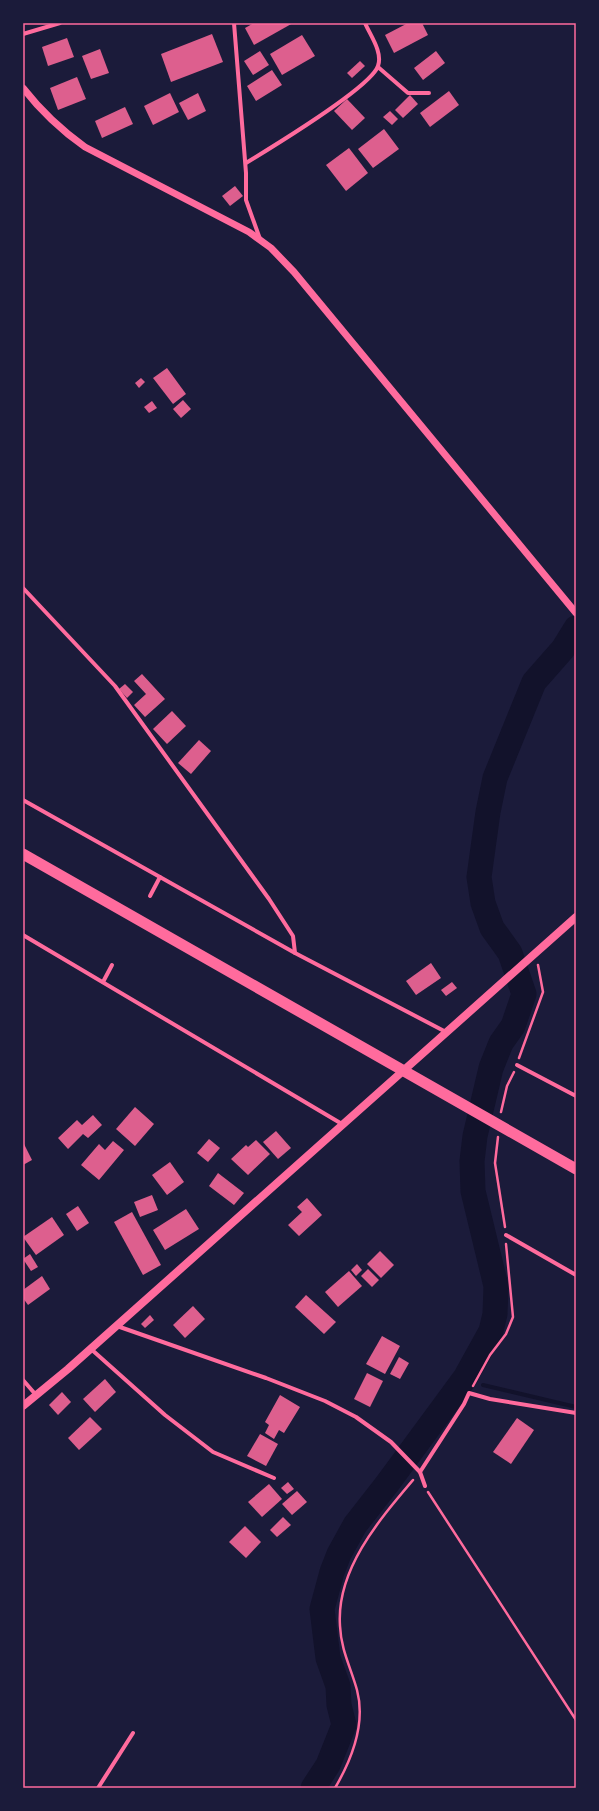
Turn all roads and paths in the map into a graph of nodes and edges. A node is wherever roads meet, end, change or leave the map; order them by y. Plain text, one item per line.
1 (60, 23) edge
2 (234, 23) edge
3 (365, 23) edge
4 (23, 34) edge
5 (378, 67) junction
6 (23, 88) edge
7 (430, 93) dead end
8 (246, 163) junction
9 (261, 241) junction
10 (23, 588) edge
11 (576, 613) edge
12 (23, 800) edge
13 (23, 854) edge
14 (23, 860) edge
15 (160, 877) junction
16 (150, 896) dead end
17 (576, 917) edge
18 (150, 927) junction
19 (23, 935) edge
20 (536, 951) junction
21 (295, 953) junction
22 (112, 965) dead end
23 (103, 982) junction
24 (446, 1032) junction
25 (517, 1065) junction
26 (576, 1096) edge
27 (500, 1118) dead end
28 (343, 1125) junction
29 (498, 1133) dead end
30 (576, 1169) edge
31 (506, 1235) junction
32 (576, 1275) edge
33 (117, 1326) junction
34 (91, 1349) junction
35 (23, 1380) edge
36 (469, 1393) junction
37 (36, 1396) junction
38 (23, 1406) edge
39 (576, 1413) edge
40 (420, 1472) junction
41 (274, 1478) dead end
42 (425, 1486) joint
43 (576, 1720) edge
44 (133, 1733) dead end
45 (98, 1788) edge
46 (335, 1788) edge

1 - 4 street
2 - 8 street
3 - 5 street
5 - 7 street
5 - 8 street
6 - 9 street
8 - 9 street
9 - 11 street
10 - 21 street
12 - 15 street
13 - 18 highway
14 - 18 highway
15 - 16 street
15 - 21 street
17 - 20 main road
18 - 30 highway
19 - 23 street
20 - 24 main road
20 - 25 path
21 - 24 street
22 - 23 street
23 - 28 street
24 - 28 main road
25 - 26 street
25 - 27 path
28 - 33 main road
29 - 31 path
31 - 32 street
31 - 36 path
33 - 34 main road
33 - 40 street
34 - 37 main road
34 - 41 street
35 - 37 street
36 - 39 street
36 - 40 street
37 - 38 main road
40 - 42 street
40 - 46 path
42 - 43 path
44 - 45 street

